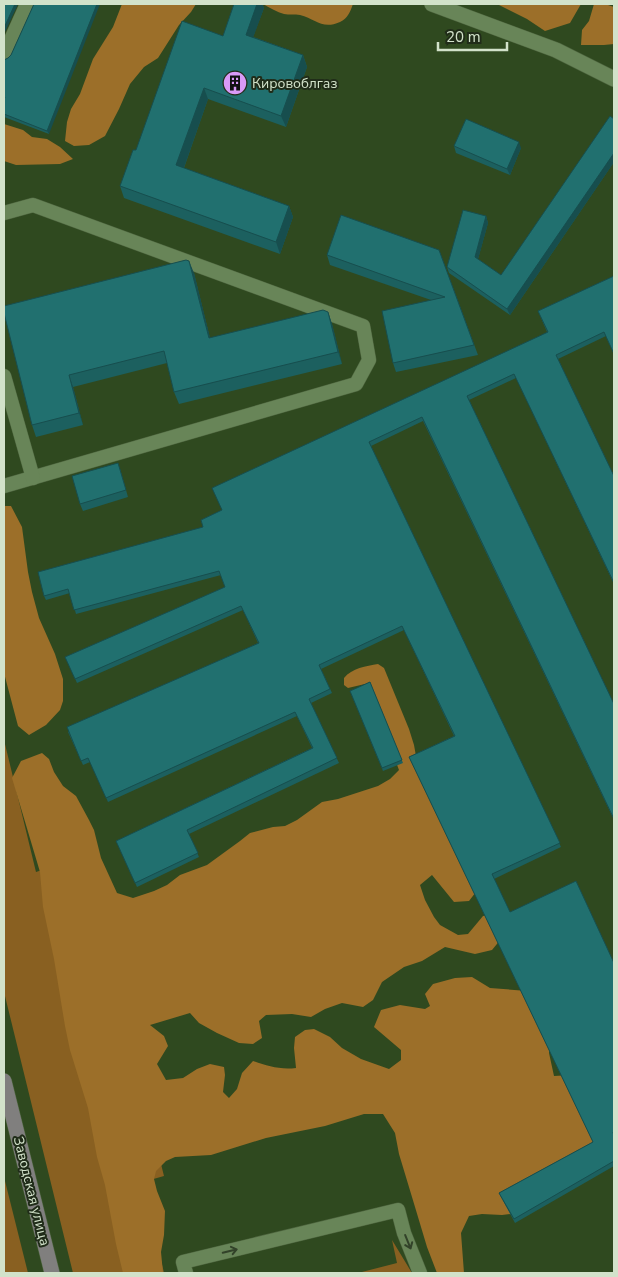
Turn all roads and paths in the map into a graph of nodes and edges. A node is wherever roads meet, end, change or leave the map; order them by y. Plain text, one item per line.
1 (26, 4) edge
2 (432, 4) edge
3 (4, 55) edge
4 (614, 77) edge
5 (4, 214) edge
6 (4, 376) edge
7 (33, 478) junction
8 (4, 486) edge
9 (4, 1081) edge
10 (52, 1273) edge
11 (186, 1273) edge
12 (420, 1273) edge

1 - 3 lane
2 - 4 street
5 - 7 lane
6 - 7 lane
7 - 8 lane
9 - 10 main road, Заводская улица
11 -> 12 lane

